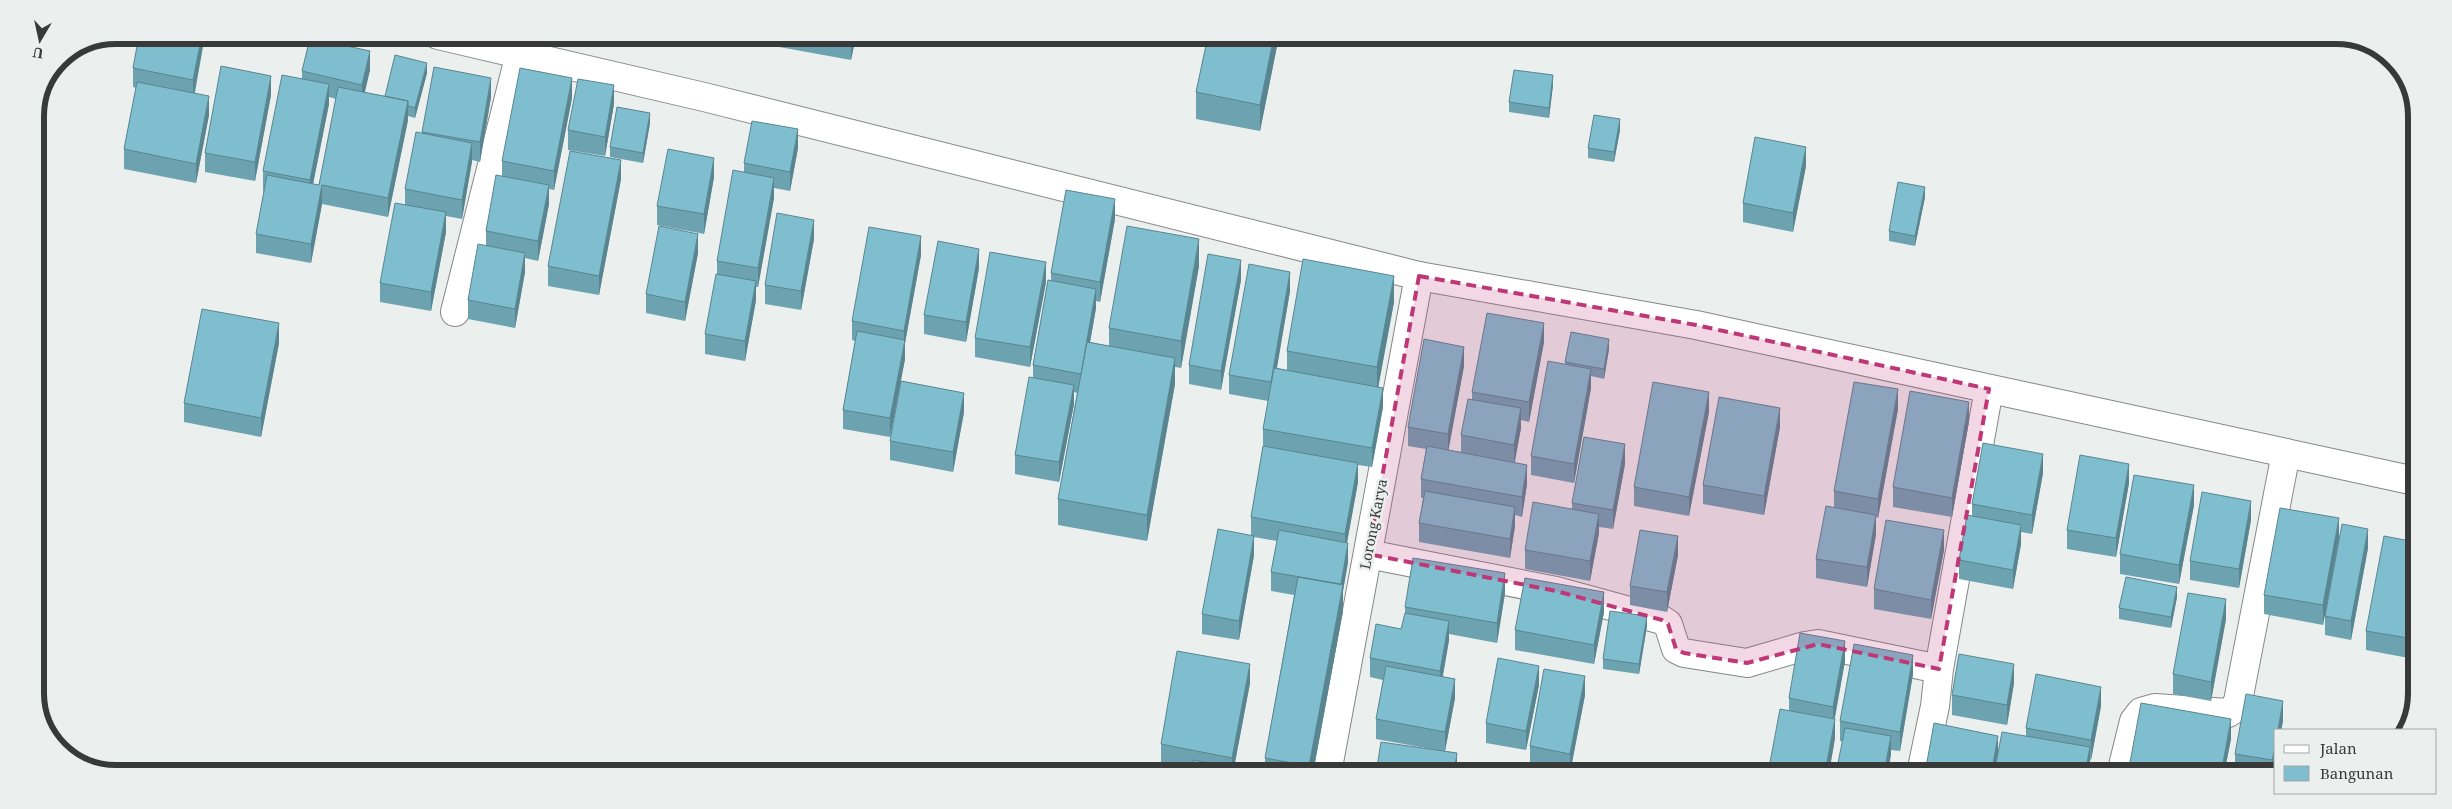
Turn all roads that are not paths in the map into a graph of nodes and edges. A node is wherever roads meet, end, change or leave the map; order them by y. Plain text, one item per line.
1 (477, 44) edge
2 (520, 54) junction
3 (1419, 276) junction
4 (455, 312) dead end
5 (1989, 389) junction
6 (2286, 453) junction
7 (2408, 479) edge
8 (1368, 554) junction
9 (1939, 669) junction
10 (1328, 765) edge
11 (1923, 765) edge
12 (2123, 765) edge

1 - 2 street
2 - 3 street
2 - 4 street
3 - 5 street
3 - 8 street, Lorong Karya
5 - 6 street
5 - 9 street
6 - 7 street
6 - 12 street
8 - 9 street
8 - 10 street, Lorong Karya
9 - 11 street

